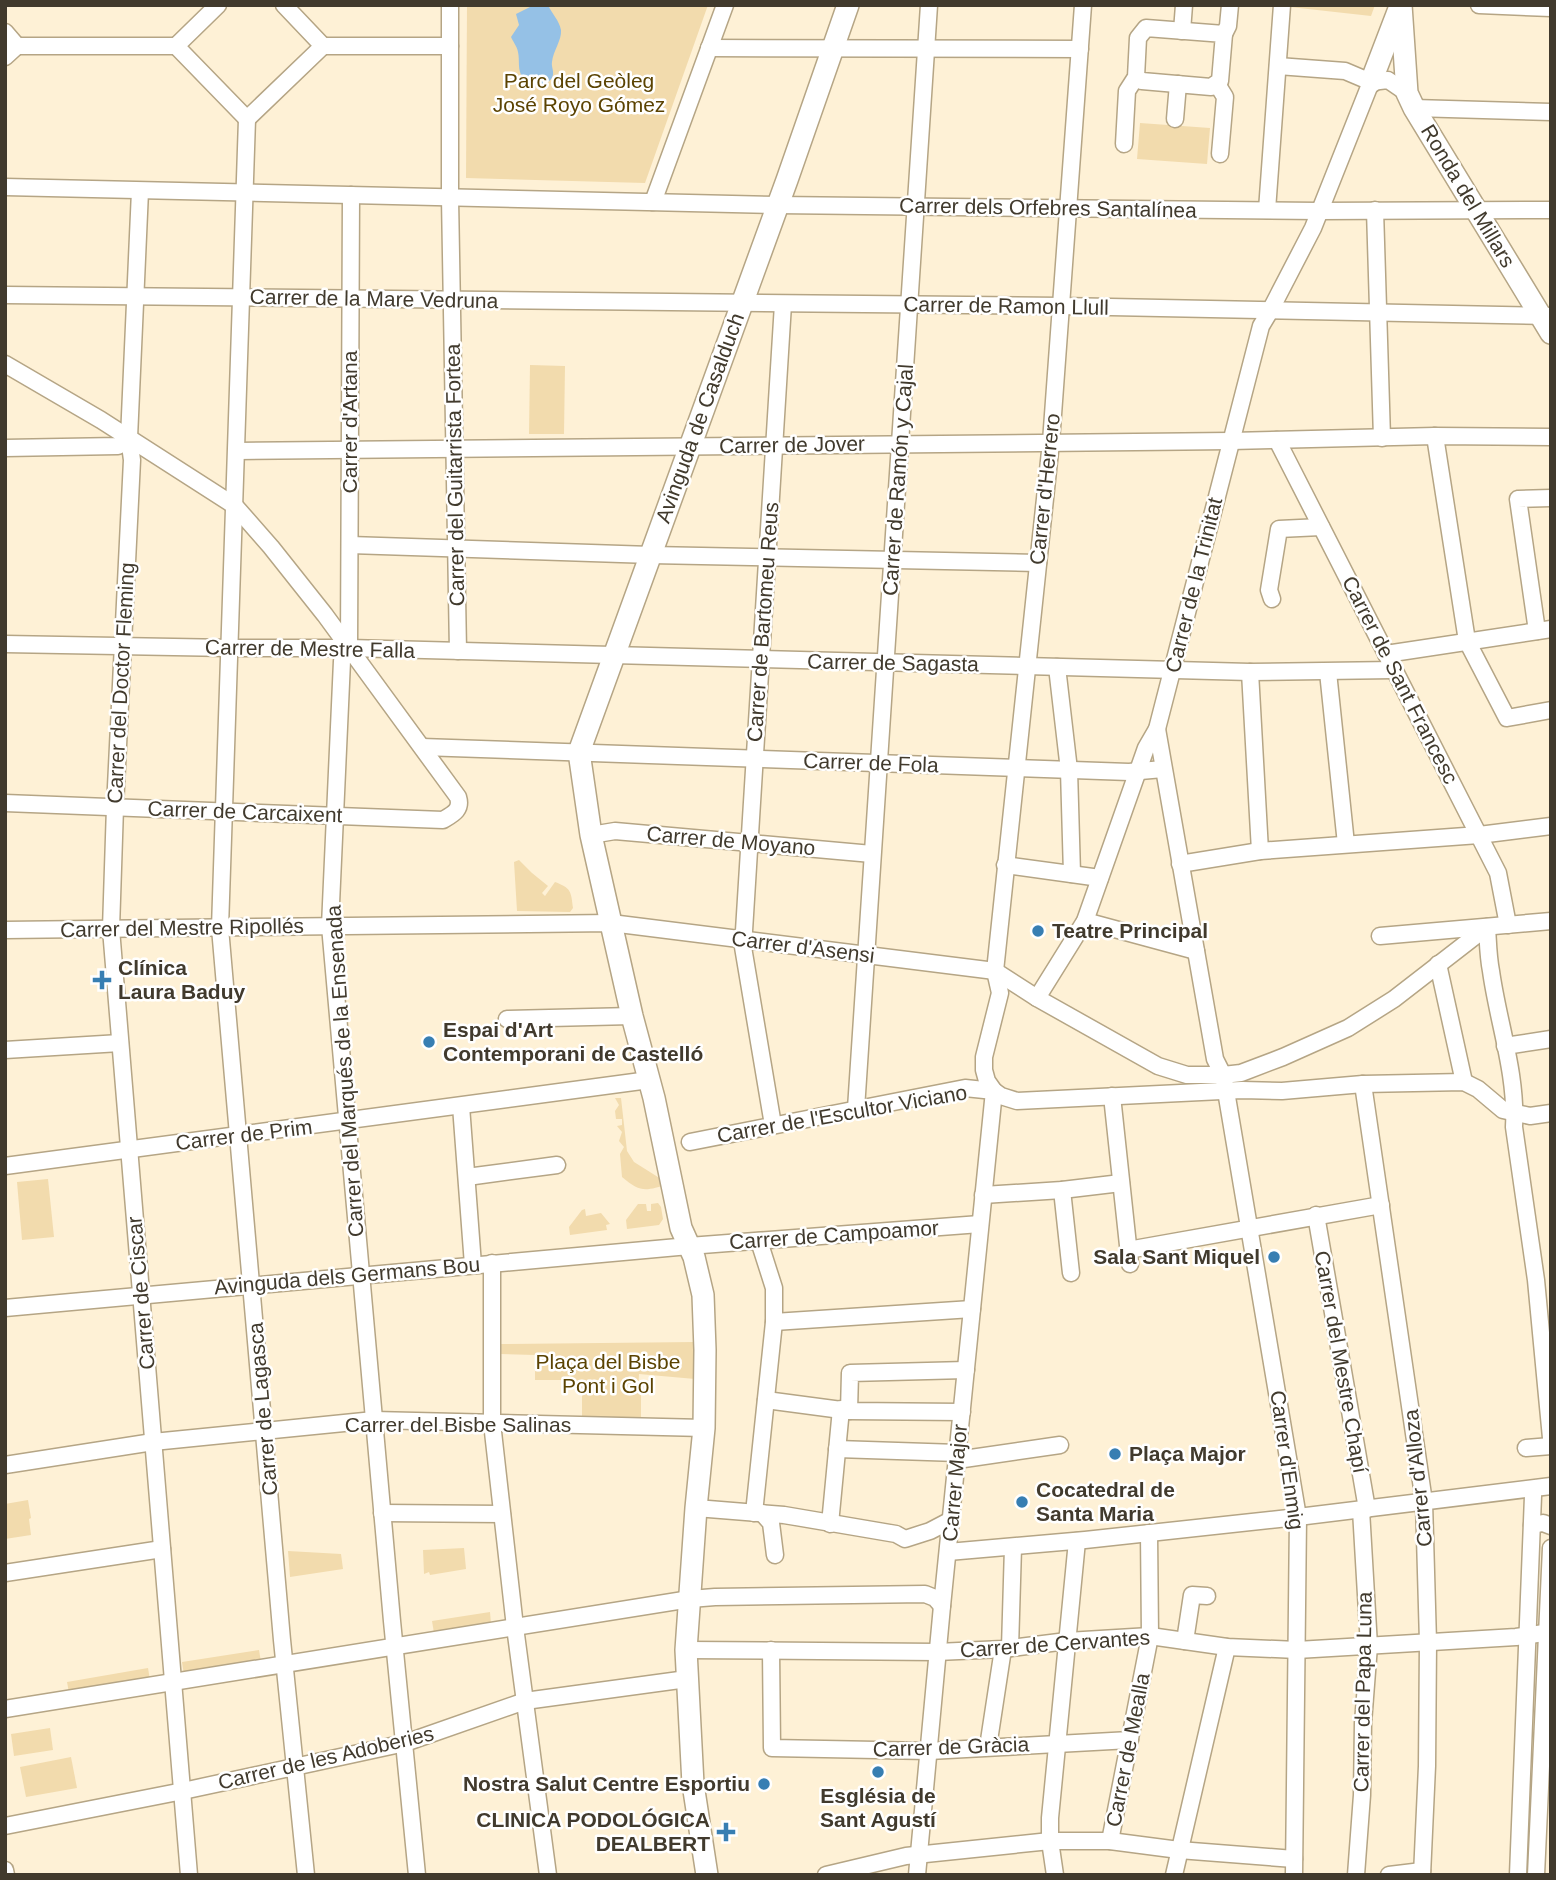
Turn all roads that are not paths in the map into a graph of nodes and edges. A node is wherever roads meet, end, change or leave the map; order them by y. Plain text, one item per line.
1 (218, 5) edge
2 (284, 5) edge
3 (450, 5) edge
4 (725, 5) edge
5 (848, 5) edge
6 (929, 5) edge
7 (1083, 5) edge
8 (1184, 5) edge
9 (1230, 5) edge
10 (1282, 5) edge
11 (1401, 5) edge
12 (1479, 5) edge
13 (1551, 8) edge
14 (1182, 31) junction
15 (5, 32) edge
16 (1224, 34) junction
17 (17, 46) junction
18 (176, 46) junction
19 (323, 46) junction
20 (450, 46) junction
21 (709, 48) junction
22 (833, 49) junction
23 (927, 49) junction
24 (1080, 49) junction
25 (5, 57) edge
26 (1278, 66) junction
27 (1136, 77) junction
28 (1371, 82) junction
29 (1178, 84) junction
30 (1217, 84) junction
31 (1411, 101) junction
32 (1551, 112) edge
33 (247, 119) junction
34 (1175, 119) dead end
35 (1124, 144) dead end
36 (1220, 154) dead end
37 (5, 187) edge
38 (140, 191) junction
39 (244, 193) junction
40 (351, 195) junction
41 (450, 198) junction
42 (653, 202) junction
43 (777, 205) junction
44 (916, 207) junction
45 (1068, 208) junction
46 (1267, 210) junction
47 (1376, 210) junction
48 (1476, 210) junction
49 (1551, 210) edge
50 (1319, 211) junction
51 (5, 295) edge
52 (135, 296) junction
53 (241, 297) junction
54 (351, 298) junction
55 (452, 300) junction
56 (742, 303) junction
57 (783, 304) junction
58 (909, 305) junction
59 (1061, 306) junction
60 (1270, 311) junction
61 (1378, 313) junction
62 (1547, 321) edge
63 (5, 364) edge
64 (101, 420) junction
65 (1435, 436) junction
66 (1551, 437) edge
67 (129, 438) junction
68 (1382, 438) junction
69 (1277, 440) junction
70 (1231, 441) junction
71 (1051, 442) junction
72 (900, 444) junction
73 (775, 445) junction
74 (690, 446) junction
75 (94, 447) junction
76 (5, 448) edge
77 (455, 449) junction
78 (350, 450) junction
79 (237, 451) junction
80 (1551, 498) edge
81 (235, 506) junction
82 (1321, 527) junction
83 (350, 545) junction
84 (457, 548) junction
85 (651, 555) junction
86 (767, 557) junction
87 (892, 560) junction
88 (1038, 563) junction
89 (1272, 599) dead end
90 (1544, 630) edge
91 (1467, 641) junction
92 (5, 644) edge
93 (124, 646) junction
94 (230, 648) junction
95 (349, 648) junction
96 (458, 651) junction
97 (1386, 653) junction
98 (614, 656) junction
99 (761, 660) junction
100 (885, 663) junction
101 (1026, 666) junction
102 (1057, 667) junction
103 (1172, 670) junction
104 (1394, 670) junction
105 (1250, 672) junction
106 (1328, 672) junction
107 (1551, 709) edge
108 (1157, 729) junction
109 (422, 747) junction
110 (579, 752) junction
111 (754, 759) junction
112 (878, 763) junction
113 (1016, 768) junction
114 (1163, 769) junction
115 (1069, 770) junction
116 (1137, 772) junction
117 (5, 803) edge
118 (115, 807) junction
119 (224, 812) junction
120 (335, 816) junction
121 (1551, 826) edge
122 (591, 835) junction
123 (1479, 835) junction
124 (749, 843) junction
125 (1346, 845) junction
126 (1260, 851) junction
127 (872, 854) junction
128 (1180, 864) junction
129 (1005, 865) junction
130 (1072, 874) junction
131 (1100, 878) junction
132 (1551, 921) edge
133 (1085, 922) junction
134 (611, 923) junction
135 (1508, 925) junction
136 (330, 926) junction
137 (1487, 927) junction
138 (220, 928) junction
139 (111, 929) junction
140 (5, 930) edge
141 (1380, 936) dead end
142 (743, 939) junction
143 (1196, 951) junction
144 (865, 955) junction
145 (1438, 964) junction
146 (995, 971) junction
147 (1037, 998) junction
148 (632, 1016) junction
149 (507, 1018) dead end
150 (1551, 1039) edge
151 (120, 1043) junction
152 (1505, 1046) junction
153 (5, 1051) edge
154 (649, 1080) junction
155 (1464, 1082) junction
156 (1224, 1083) junction
157 (1363, 1084) junction
158 (994, 1091) junction
159 (1112, 1096) junction
160 (461, 1106) junction
161 (856, 1109) junction
162 (1551, 1113) edge
163 (1515, 1114) junction
164 (348, 1121) junction
165 (773, 1125) junction
166 (239, 1135) junction
167 (690, 1142) dead end
168 (129, 1150) junction
169 (557, 1165) dead end
170 (5, 1166) edge
171 (467, 1177) junction
172 (1121, 1182) junction
173 (1062, 1190) junction
174 (983, 1195) junction
175 (1381, 1205) junction
176 (1316, 1215) junction
177 (980, 1224) junction
178 (1249, 1228) junction
179 (759, 1241) junction
180 (689, 1246) junction
181 (492, 1263) junction
182 (473, 1265) junction
183 (1071, 1273) dead end
184 (361, 1276) junction
185 (252, 1285) junction
186 (141, 1295) junction
187 (5, 1308) edge
188 (972, 1309) junction
189 (775, 1322) junction
190 (966, 1370) junction
191 (766, 1400) junction
192 (845, 1410) junction
193 (962, 1412) junction
194 (374, 1420) junction
195 (492, 1423) junction
196 (704, 1428) junction
197 (265, 1432) junction
198 (1551, 1438) edge
199 (153, 1442) junction
200 (1060, 1445) dead end
201 (1551, 1446) edge
202 (1526, 1448) dead end
203 (838, 1449) junction
204 (957, 1456) junction
205 (5, 1465) edge
206 (1551, 1486) edge
207 (1532, 1489) junction
208 (1424, 1502) junction
209 (696, 1508) junction
210 (1364, 1509) junction
211 (382, 1513) junction
212 (758, 1513) junction
213 (502, 1514) junction
214 (1298, 1517) junction
215 (951, 1520) junction
216 (830, 1524) junction
217 (1532, 1525) junction
218 (1551, 1526) edge
219 (1149, 1533) junction
220 (1077, 1541) junction
221 (1013, 1547) junction
222 (1551, 1548) edge
223 (162, 1549) junction
224 (948, 1552) junction
225 (775, 1555) dead end
226 (5, 1573) edge
227 (1207, 1596) dead end
228 (690, 1599) junction
229 (942, 1606) junction
230 (515, 1627) junction
231 (1548, 1632) edge
232 (1150, 1636) junction
233 (1528, 1637) junction
234 (1068, 1641) junction
235 (1185, 1641) junction
236 (1428, 1643) junction
237 (395, 1646) junction
238 (1368, 1646) junction
239 (1227, 1647) junction
240 (1007, 1648) junction
241 (686, 1650) junction
242 (771, 1650) junction
243 (1297, 1650) junction
244 (937, 1652) junction
245 (285, 1664) junction
246 (687, 1679) junction
247 (174, 1681) junction
248 (525, 1701) junction
249 (5, 1709) edge
250 (1130, 1740) junction
251 (405, 1743) junction
252 (1058, 1743) junction
253 (988, 1747) junction
254 (929, 1751) junction
255 (295, 1766) junction
256 (183, 1791) junction
257 (5, 1826) edge
258 (1049, 1841) junction
259 (1110, 1841) junction
260 (1179, 1850) junction
261 (919, 1856) junction
262 (1294, 1867) edge
263 (1422, 1873) edge
264 (189, 1875) edge
265 (305, 1875) edge
266 (417, 1875) edge
267 (548, 1875) edge
268 (708, 1875) edge
269 (826, 1875) edge
270 (917, 1875) edge
271 (1055, 1875) edge
272 (1174, 1875) edge
273 (1356, 1875) edge
274 (1389, 1875) edge
275 (1517, 1875) edge
276 (1536, 1875) edge

1 - 18 street
2 - 19 street
3 - 20 street, Carrer del Guitarrista Fortea
4 - 21 street
5 - 22 main road, Avinguda de Casalduch
6 - 23 street, Carrer de Ramón y Cajal
7 - 24 street, Carrer d'Herrero
8 - 14 street
9 - 16 street
10 - 26 street
11 - 28 main road
11 - 31 main road
12 - 13 street
14 - 16 street
14 - 27 street
15 - 17 street
16 - 30 street
17 - 18 street
17 - 25 street
18 - 33 street
19 - 20 street
19 - 33 street
20 - 41 street, Carrer del Guitarrista Fortea
21 - 22 street
21 - 42 street
22 - 23 street
22 - 43 main road, Avinguda de Casalduch
23 - 24 street
23 - 44 street, Carrer de Ramón y Cajal
24 - 45 street, Carrer d'Herrero
26 - 28 street
26 - 46 street
27 - 29 street
27 - 35 street
28 - 31 street
28 - 50 street, Carrer de la Trinitat
29 - 30 street
29 - 34 street
30 - 36 street
31 - 32 street
31 - 48 main road, Ronda del Millars
33 - 39 street, Carrer de Lagasca
37 - 38 street, Carrer dels Orfebres Santalínea
38 - 39 street, Carrer dels Orfebres Santalínea
38 - 52 street, Carrer del Doctor Fleming
39 - 40 street, Carrer dels Orfebres Santalínea
39 - 53 street, Carrer de Lagasca
40 - 41 street, Carrer dels Orfebres Santalínea
40 - 54 street, Carrer d'Artana
41 - 42 street, Carrer dels Orfebres Santalínea
41 - 55 street, Carrer del Guitarrista Fortea
42 - 43 street, Carrer dels Orfebres Santalínea
43 - 44 street, Carrer dels Orfebres Santalínea
43 - 56 main road, Avinguda de Casalduch
44 - 45 street, Carrer dels Orfebres Santalínea
44 - 58 street, Carrer de Ramón y Cajal
45 - 46 street, Carrer dels Orfebres Santalínea
45 - 59 street, Carrer d'Herrero
46 - 50 street, Carrer dels Orfebres Santalínea
47 - 48 street, Carrer dels Orfebres Santalínea
47 - 50 street, Carrer dels Orfebres Santalínea
47 - 61 street
48 - 49 street, Carrer dels Orfebres Santalínea
48 - 62 main road, Ronda del Millars
50 - 60 street, Carrer de la Trinitat
51 - 52 street, Carrer de la Mare Vedruna
52 - 53 street, Carrer de la Mare Vedruna
52 - 67 street, Carrer del Doctor Fleming
53 - 54 street, Carrer de la Mare Vedruna
53 - 79 street, Carrer de Lagasca
54 - 55 street, Carrer de la Mare Vedruna
54 - 78 street, Carrer d'Artana
55 - 56 street, Carrer de la Mare Vedruna
55 - 77 street, Carrer del Guitarrista Fortea
56 - 57 street, Carrer de Ramon Llull
56 - 74 main road, Avinguda de Casalduch
57 - 58 street, Carrer de Ramon Llull
57 - 73 street, Carrer de Bartomeu Reus
58 - 59 street, Carrer de Ramon Llull
58 - 72 street, Carrer de Ramón y Cajal
59 - 60 street, Carrer de Ramon Llull
59 - 71 street, Carrer d'Herrero
60 - 61 street, Carrer de Ramon Llull
60 - 70 street, Carrer de la Trinitat
61 - 62 street, Carrer de Ramon Llull
61 - 68 street
63 - 64 street
64 - 67 street
64 - 75 street
65 - 66 street
65 - 68 street
65 - 91 street
67 - 75 street
67 - 81 street
67 - 93 street, Carrer del Doctor Fleming
68 - 69 street
69 - 70 street
69 - 82 street, Carrer de Sant Francesc
70 - 71 street, Carrer de Jover
70 - 103 street, Carrer de la Trinitat
71 - 72 street, Carrer de Jover
71 - 88 street, Carrer d'Herrero
72 - 73 street, Carrer de Jover
72 - 87 street, Carrer de Ramón y Cajal
73 - 74 street, Carrer de Jover
73 - 86 street, Carrer de Bartomeu Reus
74 - 77 street, Carrer de Jover
74 - 85 main road, Avinguda de Casalduch
75 - 76 street
77 - 78 street, Carrer de Jover
77 - 84 street, Carrer del Guitarrista Fortea
78 - 79 street, Carrer de Jover
78 - 83 street, Carrer d'Artana
79 - 81 street, Carrer de Lagasca
80 - 90 street
81 - 94 street, Carrer de Lagasca
81 - 95 street
82 - 89 street
82 - 97 street, Carrer de Sant Francesc
83 - 84 street
83 - 95 street, Carrer d'Artana
84 - 85 street
84 - 96 street, Carrer del Guitarrista Fortea
85 - 86 street
85 - 98 main road, Avinguda de Casalduch
86 - 87 street
86 - 99 street, Carrer de Bartomeu Reus
87 - 88 street
87 - 100 street, Carrer de Ramón y Cajal
88 - 101 street, Carrer d'Herrero
90 - 91 street
91 - 97 street
91 - 107 street
92 - 93 street, Carrer de Mestre Falla
93 - 94 street, Carrer de Mestre Falla
93 - 118 street, Carrer del Doctor Fleming
94 - 95 street, Carrer de Mestre Falla
94 - 119 street, Carrer de Lagasca
95 - 96 street, Carrer de Mestre Falla
95 - 109 street
95 - 120 street, Carrer del Marqués de la Ensenada
96 - 98 street, Carrer de Mestre Falla
97 - 104 street, Carrer de Sant Francesc
98 - 99 street, Carrer de Sagasta
98 - 110 main road, Avinguda de Casalduch
99 - 100 street, Carrer de Sagasta
99 - 111 street, Carrer de Bartomeu Reus
100 - 101 street, Carrer de Sagasta
100 - 112 street, Carrer de Ramón y Cajal
101 - 102 street, Carrer de Sagasta
101 - 113 street, Carrer d'Herrero
102 - 103 street, Carrer de Sagasta
102 - 115 street
103 - 105 street, Carrer de Sagasta
103 - 108 street, Carrer de la Trinitat
104 - 106 street, Carrer de Sagasta
104 - 123 street, Carrer de Sant Francesc
105 - 106 street, Carrer de Sagasta
105 - 126 street
106 - 125 street
108 - 114 street, Carrer de la Trinitat
108 - 116 street, Carrer de la Trinitat
109 - 110 street, Carrer de Fola
109 - 120 street, Carrer de Carcaixent
110 - 111 street, Carrer de Fola
110 - 122 main road, Avinguda de Casalduch
111 - 112 street, Carrer de Fola
111 - 124 street, Carrer de Bartomeu Reus
112 - 113 street, Carrer de Fola
112 - 127 street, Carrer de Ramón y Cajal
113 - 115 street, Carrer de Fola
113 - 129 street, Carrer d'Herrero
114 - 116 street, Carrer de Fola
114 - 128 street, Carrer de la Trinitat
115 - 116 street, Carrer de Fola
115 - 130 street
116 - 131 street, Carrer de la Trinitat
117 - 118 street, Carrer de Carcaixent
118 - 119 street, Carrer de Carcaixent
118 - 139 street, Carrer del Doctor Fleming
119 - 120 street, Carrer de Carcaixent
119 - 138 street, Carrer de Lagasca
120 - 136 street, Carrer del Marqués de la Ensenada
121 - 123 street
122 - 124 street, Carrer de Moyano
122 - 134 main road, Avinguda de Casalduch
123 - 125 street
123 - 135 street, Carrer de Sant Francesc
124 - 127 street, Carrer de Moyano
124 - 142 street, Carrer de Bartomeu Reus
125 - 126 street
126 - 128 street
127 - 144 street, Carrer de Ramón y Cajal
128 - 143 street, Carrer de la Trinitat
129 - 130 street
129 - 146 street, Carrer d'Herrero
130 - 131 street
131 - 133 street, Carrer de la Trinitat
132 - 135 street
133 - 143 street
133 - 147 street, Carrer de la Trinitat
134 - 136 street, Carrer del Mestre Ripollés
134 - 142 street, Carrer d'Asensi
134 - 148 main road, Avinguda de Casalduch
135 - 137 street
136 - 138 street, Carrer del Mestre Ripollés
136 - 164 street, Carrer del Marqués de la Ensenada
137 - 141 street
137 - 145 street
137 - 152 street
138 - 139 street, Carrer del Mestre Ripollés
138 - 166 street, Carrer de Lagasca
139 - 140 street, Carrer del Mestre Ripollés
139 - 151 street, Carrer de Ciscar
142 - 144 street, Carrer d'Asensi
142 - 165 street, Carrer de Bartomeu Reus
143 - 156 street, Carrer de la Trinitat
144 - 146 street, Carrer d'Asensi
144 - 161 street, Carrer de Ramón y Cajal
145 - 155 street
145 - 156 street
146 - 147 street
146 - 158 street, Carrer d'Herrero
147 - 156 street
148 - 149 street
148 - 154 main road, Avinguda de Casalduch
150 - 152 street
151 - 153 street
151 - 168 street, Carrer de Ciscar
152 - 163 street
154 - 160 street, Carrer de Prim
154 - 180 main road, Avinguda de Casalduch
155 - 157 street
155 - 163 street
156 - 157 street
156 - 159 street, Carrer de l'Escultor Viciano
156 - 178 street, Carrer d'Enmig
157 - 175 street, Carrer d'Alloza
158 - 159 street, Carrer de l'Escultor Viciano
158 - 161 street, Carrer de l'Escultor Viciano
158 - 174 street, Carrer Major
159 - 172 street
160 - 164 street, Carrer de Prim
160 - 171 street
161 - 165 street, Carrer de l'Escultor Viciano
162 - 163 street
163 - 198 street
164 - 166 street, Carrer de Prim
164 - 184 street, Carrer del Marqués de la Ensenada
165 - 167 street, Carrer de l'Escultor Viciano
166 - 168 street, Carrer de Prim
166 - 185 street, Carrer de Lagasca
168 - 170 street, Carrer de Prim
168 - 186 street, Carrer de Ciscar
169 - 171 street
171 - 182 street
172 - 173 street
172 - 178 street
173 - 174 street
173 - 183 street
174 - 177 street, Carrer Major
175 - 176 street
175 - 208 street, Carrer d'Alloza
176 - 178 street
176 - 210 street, Carrer del Mestre Chapí
177 - 179 street, Carrer de Campoamor
177 - 188 street, Carrer Major
178 - 214 street, Carrer d'Enmig
179 - 180 street, Carrer de Campoamor
179 - 189 street
180 - 181 street, Avinguda dels Germans Bou
180 - 196 main road, Avinguda de Casalduch
181 - 182 street, Avinguda dels Germans Bou
181 - 195 street
182 - 184 street, Avinguda dels Germans Bou
184 - 185 street, Avinguda dels Germans Bou
184 - 194 street, Carrer del Marqués de la Ensenada
185 - 186 street, Avinguda dels Germans Bou
185 - 197 street, Carrer de Lagasca
186 - 187 street, Avinguda dels Germans Bou
186 - 199 street, Carrer de Ciscar
188 - 189 street
188 - 190 street, Carrer Major
189 - 191 street
190 - 192 street
190 - 193 street, Carrer Major
191 - 192 street
191 - 212 street
192 - 193 street
192 - 203 street
193 - 204 street, Carrer Major
194 - 195 street, Carrer del Bisbe Salinas
194 - 197 street, Carrer del Bisbe Salinas
194 - 211 street, Carrer del Marqués de la Ensenada
195 - 196 street, Carrer del Bisbe Salinas
195 - 213 street
196 - 209 main road, Avinguda de Casalduch
197 - 199 street, Carrer del Bisbe Salinas
197 - 245 street, Carrer de Lagasca
199 - 205 street, Carrer del Bisbe Salinas
199 - 223 street, Carrer de Ciscar
200 - 204 street
201 - 202 street
203 - 204 street
203 - 216 street
204 - 215 street, Carrer Major
206 - 207 street
207 - 208 street
207 - 217 street
208 - 210 street
208 - 236 street, Carrer d'Alloza
209 - 212 street
209 - 228 main road, Avinguda de Casalduch
210 - 214 street
210 - 238 street, Carrer del Papa Luna
211 - 213 street
211 - 237 street, Carrer del Marqués de la Ensenada
212 - 216 street
212 - 225 street
213 - 230 street
214 - 219 street
214 - 243 street, Carrer d'Enmig
215 - 216 street
215 - 224 street, Carrer Major
217 - 218 street
217 - 233 street
219 - 220 street
219 - 232 street, Carrer de Mealla
220 - 221 street
220 - 234 street
221 - 224 street
221 - 240 street
222 - 231 street
223 - 226 street
223 - 247 street, Carrer de Ciscar
224 - 229 street, Carrer Major
227 - 235 street
228 - 229 street
228 - 230 street
228 - 241 main road, Avinguda de Casalduch
229 - 244 street, Carrer Major
230 - 237 street
230 - 248 street
231 - 233 street, Carrer de Cervantes
231 - 276 street
232 - 234 street, Carrer de Cervantes
232 - 235 street, Carrer de Cervantes
232 - 250 street, Carrer de Mealla
233 - 236 street, Carrer de Cervantes
233 - 275 street
234 - 240 street, Carrer de Cervantes
234 - 252 street
235 - 239 street, Carrer de Cervantes
236 - 238 street, Carrer de Cervantes
236 - 263 street, Carrer d'Alloza
237 - 245 street
237 - 251 street, Carrer del Marqués de la Ensenada
238 - 243 street, Carrer de Cervantes
238 - 273 street, Carrer del Papa Luna
239 - 243 street, Carrer de Cervantes
239 - 260 street
240 - 244 street, Carrer de Cervantes
240 - 253 street
241 - 242 street, Carrer de Cervantes
241 - 246 main road, Avinguda de Casalduch
242 - 244 street, Carrer de Cervantes
242 - 254 street, Carrer de Gràcia
243 - 262 street, Carrer d'Enmig
244 - 254 street, Carrer Major
245 - 247 street
245 - 255 street, Carrer de Lagasca
246 - 248 street, Carrer de les Adoberies
246 - 268 main road, Avinguda de Casalduch
247 - 249 street
247 - 256 street, Carrer de Ciscar
248 - 251 street, Carrer de les Adoberies
248 - 267 street
250 - 252 street, Carrer de Gràcia
250 - 259 street, Carrer de Mealla
251 - 255 street, Carrer de les Adoberies
251 - 266 street, Carrer del Marqués de la Ensenada
252 - 253 street, Carrer de Gràcia
252 - 258 street
253 - 254 street, Carrer de Gràcia
254 - 261 street, Carrer Major
255 - 256 street, Carrer de les Adoberies
255 - 265 street, Carrer de Lagasca
256 - 257 street, Carrer de les Adoberies
256 - 264 street, Carrer de Ciscar
258 - 259 street
258 - 261 street
258 - 271 street
259 - 260 street
260 - 262 street
260 - 272 street
261 - 269 street
261 - 270 street, Carrer Major
263 - 274 street

